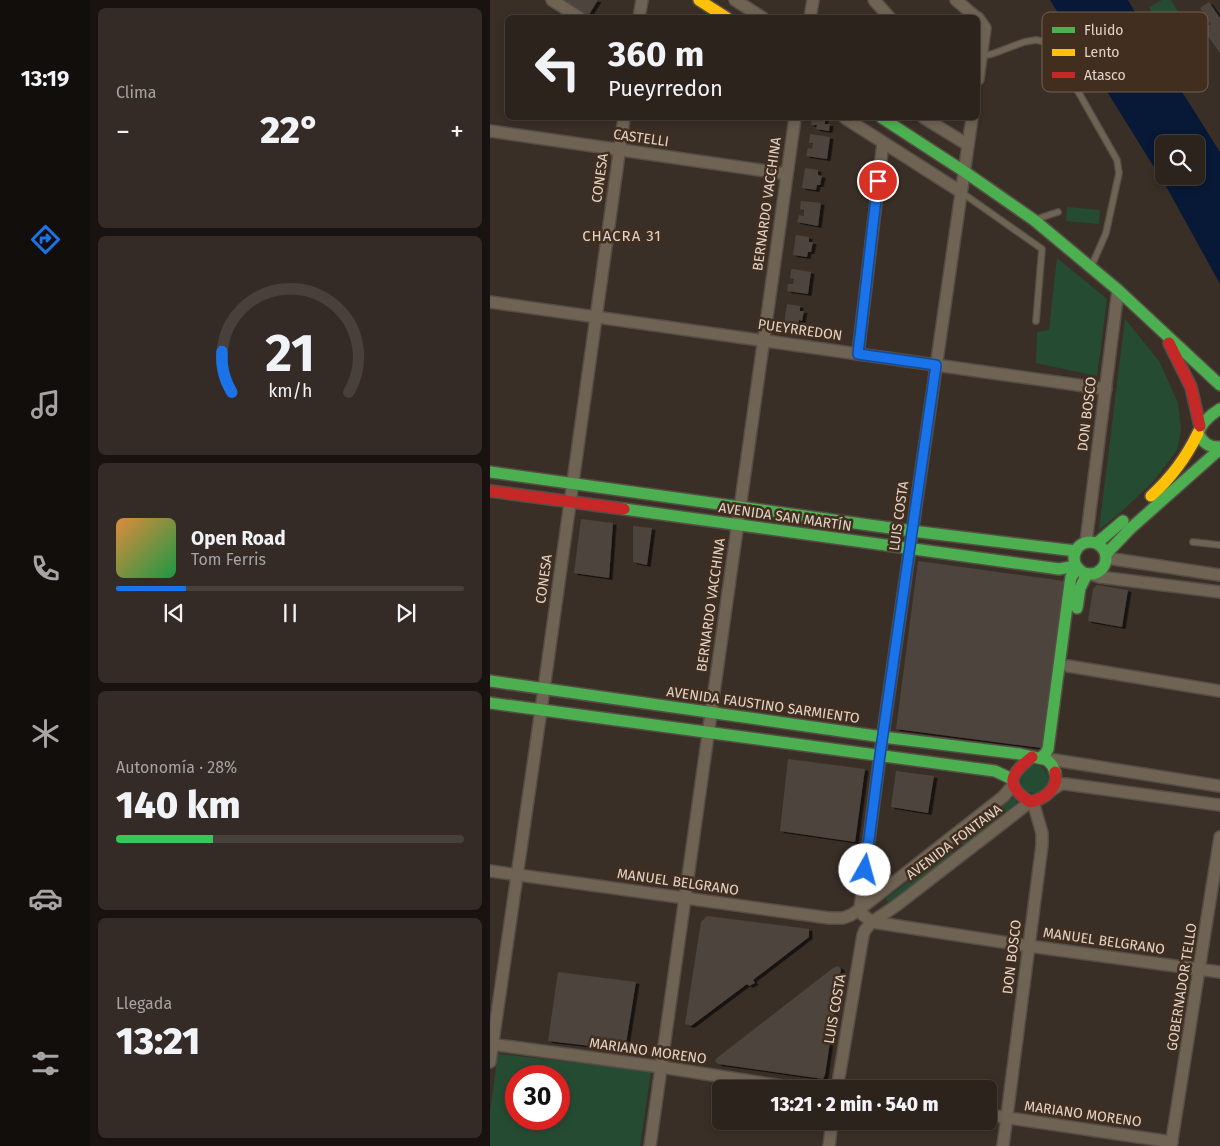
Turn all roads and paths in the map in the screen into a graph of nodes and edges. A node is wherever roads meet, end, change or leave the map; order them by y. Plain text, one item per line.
1 (552, 0) edge
2 (642, 0) edge
3 (699, 0) edge
4 (813, 0) edge
5 (874, 0) edge
6 (956, 0) edge
7 (738, 1) edge
8 (575, 15) edge
9 (640, 15) edge
10 (722, 15) edge
11 (759, 15) edge
12 (810, 15) edge
13 (887, 15) edge
14 (974, 15) edge
15 (980, 22) edge
16 (1042, 41) edge
17 (981, 56) junction
18 (980, 63) edge
19 (1078, 92) edge
20 (624, 120) edge
21 (795, 120) edge
22 (848, 120) edge
23 (885, 120) edge
24 (927, 120) edge
25 (972, 120) edge
26 (490, 131) edge
27 (883, 143) junction
28 (968, 145) junction
29 (620, 150) junction
30 (965, 172) junction
31 (787, 174) junction
32 (962, 192) junction
33 (1058, 212) dead end
34 (1034, 220) junction
35 (1091, 267) junction
36 (1118, 290) junction
37 (490, 302) edge
38 (596, 317) junction
39 (1036, 321) dead end
40 (1162, 330) junction
41 (763, 340) junction
42 (858, 354) junction
43 (936, 365) junction
44 (1220, 385) edge
45 (1106, 389) junction
46 (1220, 409) edge
47 (1199, 429) junction
48 (1220, 448) edge
49 (490, 472) edge
50 (573, 484) junction
51 (490, 491) edge
52 (570, 502) junction
53 (740, 507) junction
54 (737, 525) junction
55 (912, 531) junction
56 (1092, 542) junction
57 (1193, 542) dead end
58 (1220, 545) edge
59 (910, 549) junction
60 (1076, 551) junction
61 (1106, 556) junction
62 (1083, 570) junction
63 (1220, 575) edge
64 (1220, 592) edge
65 (1068, 666) junction
66 (490, 681) edge
67 (544, 689) junction
68 (1220, 691) edge
69 (490, 703) edge
70 (541, 710) junction
71 (711, 712) junction
72 (708, 732) junction
73 (883, 737) junction
74 (880, 755) junction
75 (1045, 760) junction
76 (1013, 782) junction
77 (1220, 786) edge
78 (1053, 789) junction
79 (1032, 802) junction
80 (1220, 805) edge
81 (1220, 837) edge
82 (490, 871) edge
83 (518, 875) junction
84 (684, 898) junction
85 (866, 916) junction
86 (1029, 946) junction
87 (1200, 969) junction
88 (1220, 972) edge
89 (491, 1045) edge
90 (490, 1062) edge
91 (661, 1067) junction
92 (744, 1080) edge
93 (838, 1080) edge
94 (997, 1116) edge
95 (1007, 1118) junction
96 (831, 1130) edge
97 (1172, 1144) edge
98 (650, 1146) edge
99 (828, 1146) edge
100 (1003, 1146) edge

1 - 8 street
2 - 9 street
3 - 10 main road
4 - 12 street
5 - 13 street
6 - 14 street
7 - 11 street
15 - 17 street
16 - 17 lane
17 - 18 street
19 - 35 lane
20 - 29 street, CONESA
21 - 31 street, BERNARDO VACCHINA
22 - 27 street
23 - 30 main road
24 - 28 street
25 - 28 street, LUIS COSTA
26 - 29 street, CASTELLI
27 - 32 street
27 - 42 street
28 - 30 street, LUIS COSTA
29 - 31 street, CASTELLI
29 - 38 street, CONESA
30 - 32 street, LUIS COSTA
30 - 34 main road
31 - 41 street, BERNARDO VACCHINA
32 - 39 lane
32 - 43 street, LUIS COSTA
33 - 34 lane
34 - 35 main road
35 - 36 main road
36 - 40 main road
36 - 45 street, DON BOSCO
37 - 38 street, PUEYRREDON
38 - 41 street, PUEYRREDON
38 - 50 street, CONESA
40 - 44 main road
40 - 47 main road
41 - 42 street, PUEYRREDON
41 - 53 street, BERNARDO VACCHINA
42 - 43 street, PUEYRREDON
43 - 45 street, PUEYRREDON
43 - 55 street, LUIS COSTA
45 - 56 street, DON BOSCO
46 - 47 main road
47 - 48 main road
47 - 56 main road
48 - 61 main road
49 - 50 main road, AVENIDA SAN MARTÍN
50 - 52 street, CONESA
50 - 53 main road, AVENIDA SAN MARTÍN
51 - 52 main road, AVENIDA SAN MARTÍN
52 - 54 main road, AVENIDA SAN MARTÍN
52 - 67 street, CONESA
53 - 54 street, BERNARDO VACCHINA
53 - 55 main road, AVENIDA SAN MARTÍN
54 - 59 main road, AVENIDA SAN MARTÍN
54 - 71 street, BERNARDO VACCHINA
55 - 59 street, LUIS COSTA
55 - 60 main road, AVENIDA SAN MARTÍN
56 - 60 main road
56 - 61 main road
57 - 58 lane
59 - 62 main road, AVENIDA SAN MARTÍN
59 - 73 street, LUIS COSTA
60 - 62 main road
61 - 62 main road
61 - 63 street
62 - 64 street, AVENIDA SAN MARTÍN
62 - 65 main road
62 - 75 main road
65 - 68 street
65 - 75 main road
66 - 67 main road, AVENIDA FAUSTINO SARMIENTO
67 - 70 street, CONESA
67 - 71 main road, AVENIDA FAUSTINO SARMIENTO
69 - 70 main road
70 - 72 main road
70 - 83 street, CONESA
71 - 72 street, BERNARDO VACCHINA
71 - 73 main road, AVENIDA FAUSTINO SARMIENTO
72 - 74 main road
72 - 84 street, BERNARDO VACCHINA
73 - 74 street, LUIS COSTA
73 - 75 main road, AVENIDA FAUSTINO SARMIENTO
74 - 76 main road
74 - 85 street, LUIS COSTA
75 - 76 main road
75 - 77 street, AVENIDA FAUSTINO SARMIENTO
75 - 78 main road
76 - 79 main road
76 - 85 street, AVENIDA FONTANA
78 - 79 main road
78 - 80 street
79 - 85 street, AVENIDA FONTANA
79 - 86 street, DON BOSCO
81 - 87 street, GOBERNADOR TELLO
82 - 83 street, MANUEL BELGRANO
83 - 84 street, MANUEL BELGRANO
83 - 89 street, CONESA
84 - 85 street, MANUEL BELGRANO
84 - 91 street, BERNARDO VACCHINA
85 - 86 street, MANUEL BELGRANO
85 - 93 street, LUIS COSTA
86 - 87 street, MANUEL BELGRANO
86 - 95 street, DON BOSCO
87 - 88 street, MANUEL BELGRANO
87 - 97 street, GOBERNADOR TELLO
89 - 90 street, CONESA
89 - 91 street, MARIANO MORENO
91 - 92 street, MARIANO MORENO
91 - 98 street, BERNARDO VACCHINA
94 - 95 street, MARIANO MORENO
95 - 97 street, MARIANO MORENO
95 - 100 street, DON BOSCO
96 - 99 street

